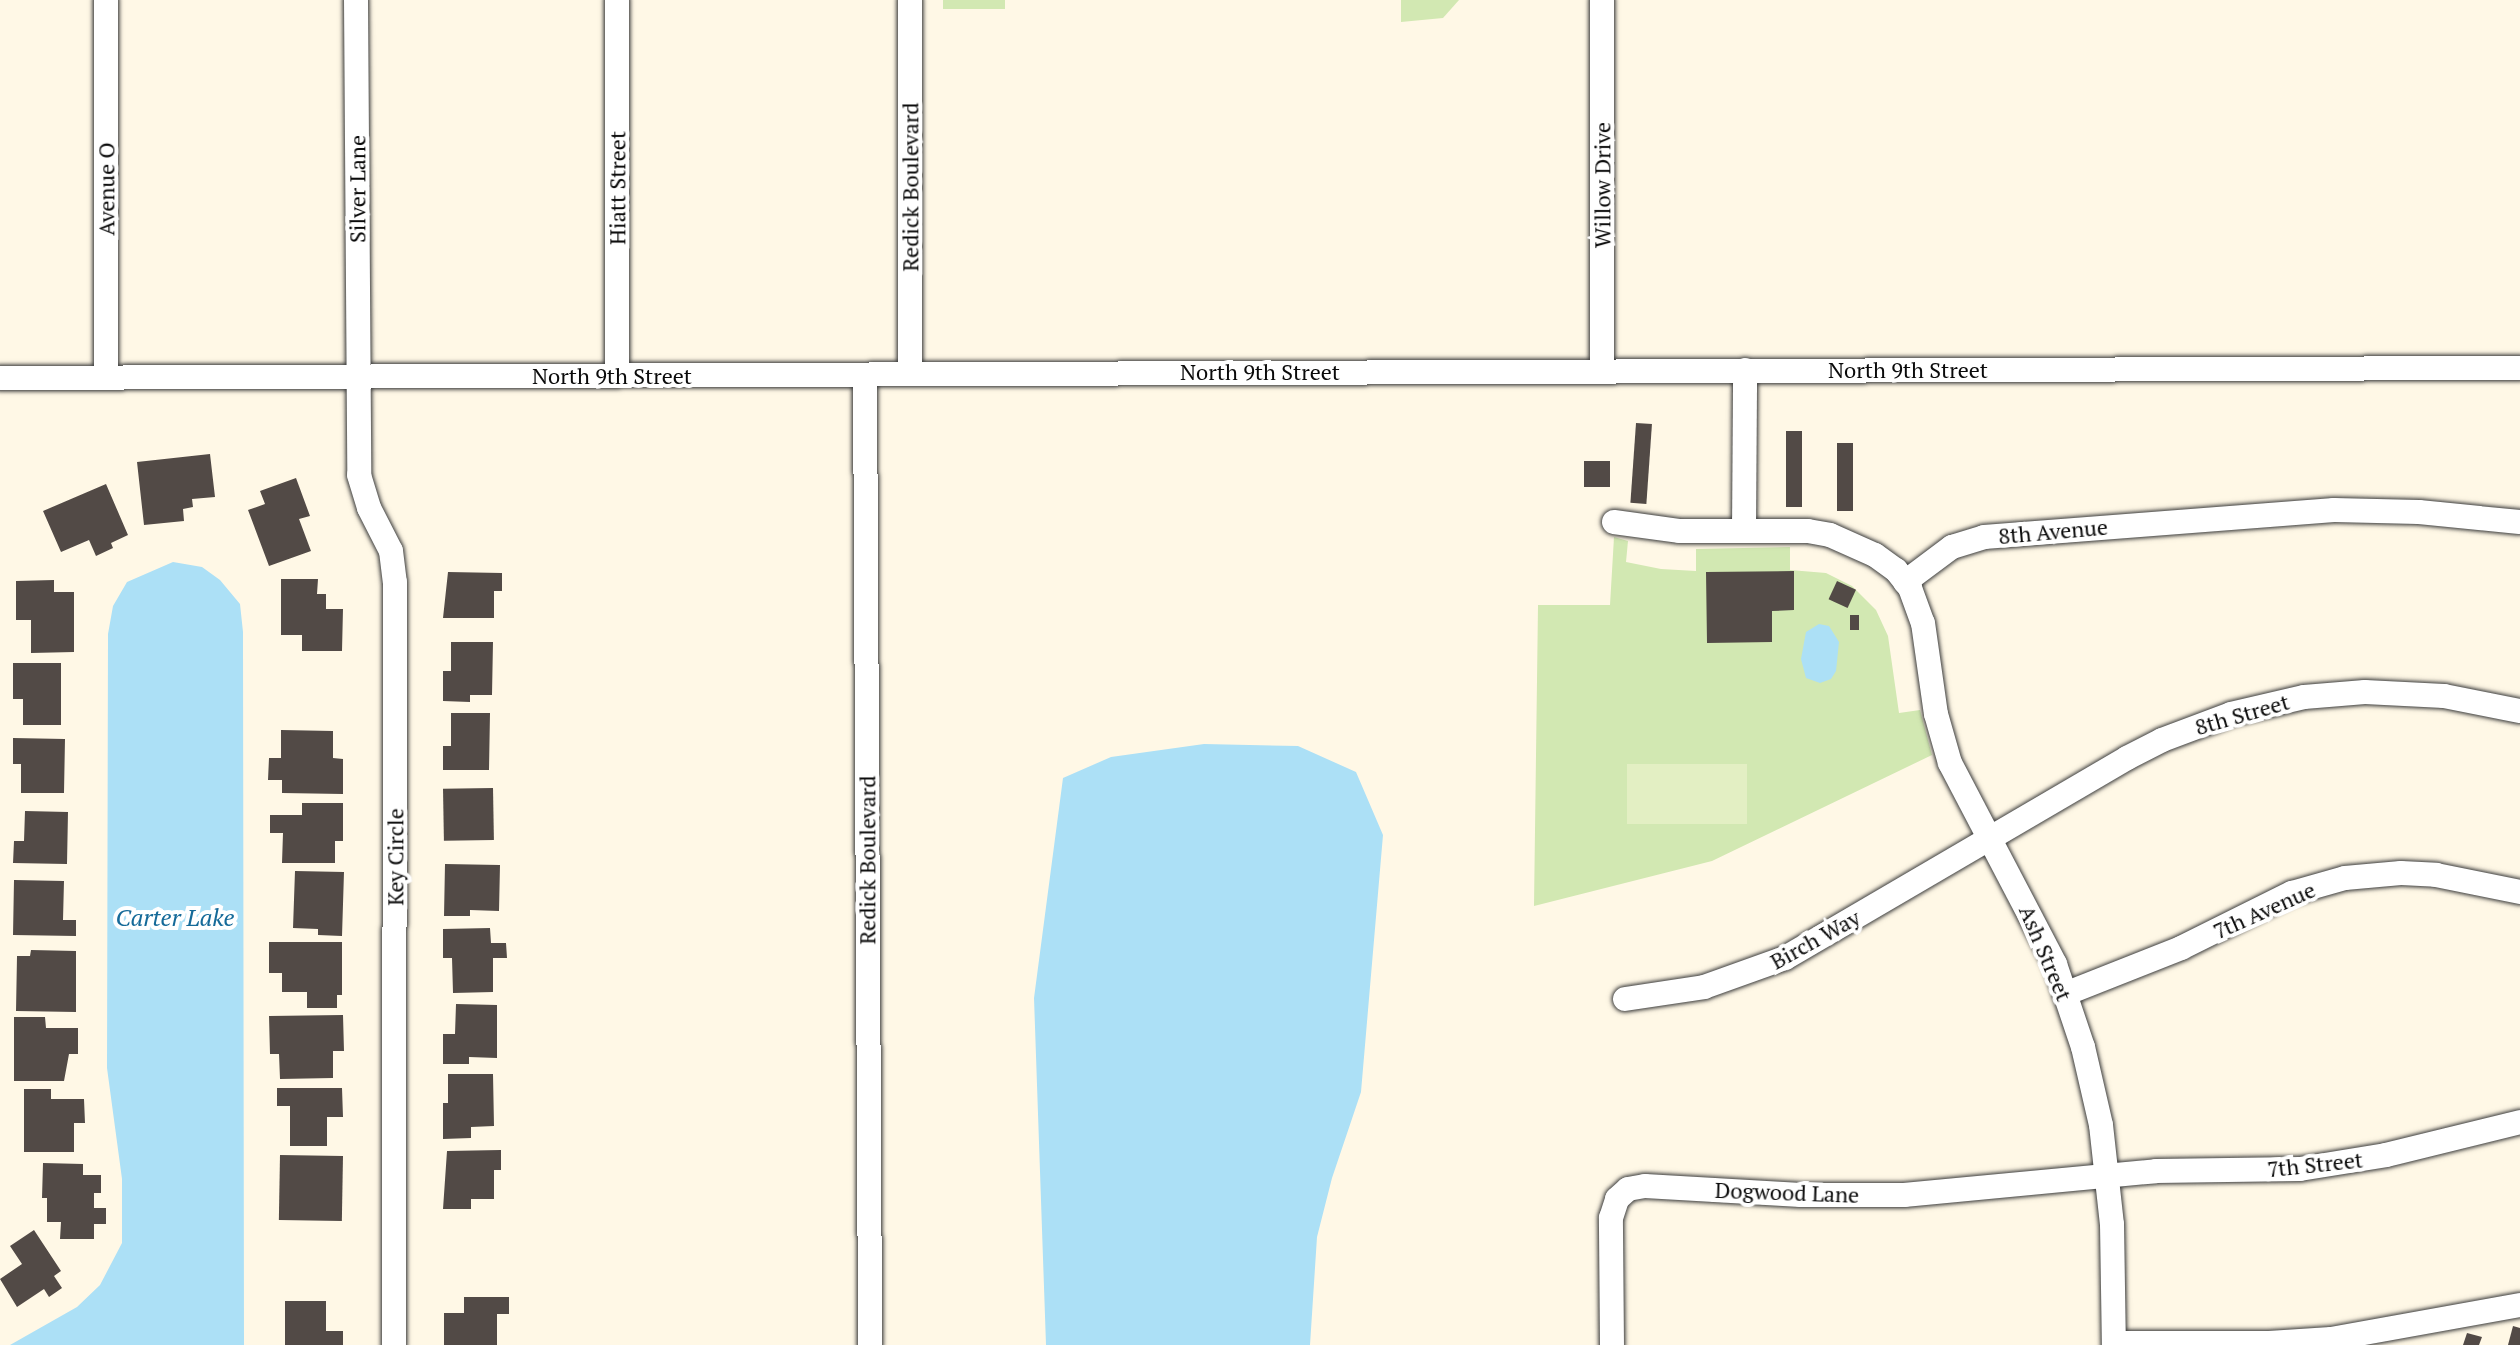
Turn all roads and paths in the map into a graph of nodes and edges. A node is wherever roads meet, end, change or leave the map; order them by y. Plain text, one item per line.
1 (106, 0) edge
2 (356, 0) edge
3 (617, 0) edge
4 (910, 0) edge
5 (1602, 0) edge
6 (2520, 368) edge
7 (1745, 370) junction
8 (1602, 371) junction
9 (910, 374) junction
10 (617, 375) junction
11 (865, 375) junction
12 (106, 377) junction
13 (357, 377) junction
14 (0, 378) edge
15 (1614, 522) dead end
16 (2520, 522) edge
17 (1744, 531) junction
18 (1905, 582) junction
19 (2520, 711) edge
20 (1990, 839) junction
21 (2520, 892) edge
22 (2065, 994) junction
23 (1625, 999) dead end
24 (2520, 1122) edge
25 (2107, 1175) junction
26 (2520, 1305) edge
27 (2114, 1344) edge
28 (394, 1345) edge
29 (870, 1345) edge
30 (1612, 1345) edge

1 - 12 street, Avenue O
2 - 13 street, Silver Lane
3 - 10 street, Hiatt Street
4 - 9 street, Redick Boulevard
5 - 8 street, Willow Drive
6 - 7 street, North 9th Street
7 - 8 street, North 9th Street
7 - 17 street
8 - 9 street, North 9th Street
9 - 11 street, North 9th Street
10 - 11 street, North 9th Street
10 - 13 street, North 9th Street
11 - 29 street, Redick Boulevard
12 - 13 street, North 9th Street
12 - 14 street, North 9th Street
13 - 28 street, Key Circle
15 - 17 street
16 - 18 street, 8th Avenue
17 - 18 street
18 - 20 street, Ash Street
19 - 20 street, 8th Street
20 - 22 street, Ash Street
20 - 23 street, Birch Way
21 - 22 street, 7th Avenue
22 - 25 street, Ash Street
24 - 25 street, 7th Street
25 - 27 street, Ash Street
25 - 30 street, Dogwood Lane
26 - 27 street

